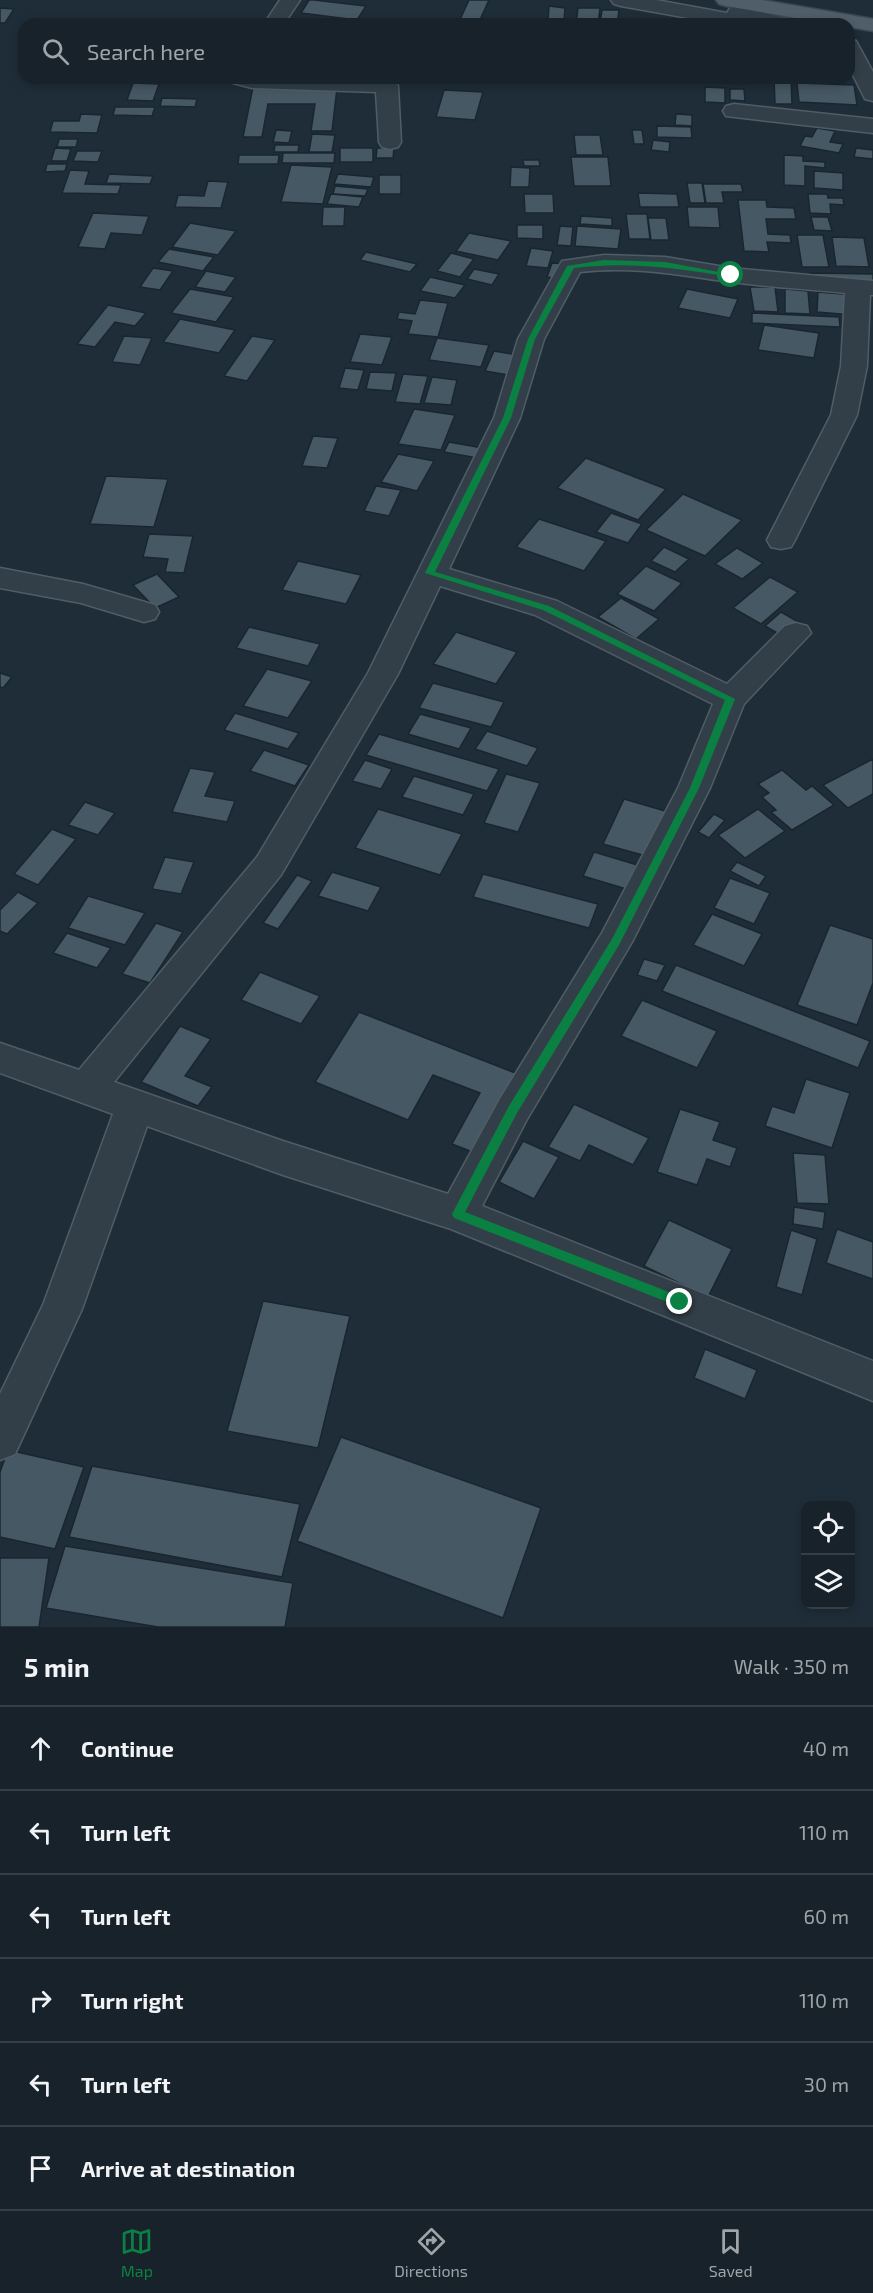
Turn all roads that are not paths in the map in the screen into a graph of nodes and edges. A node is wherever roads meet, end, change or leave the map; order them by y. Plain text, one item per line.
1 (290, 0) edge
2 (621, 0) edge
3 (692, 0) edge
4 (728, 0) edge
5 (278, 18) edge
6 (723, 18) edge
7 (762, 18) edge
8 (832, 18) edge
9 (855, 22) edge
10 (873, 25) edge
11 (855, 40) edge
12 (873, 40) edge
13 (855, 57) edge
14 (320, 84) edge
15 (873, 94) edge
16 (734, 111) dead end
17 (873, 126) edge
18 (390, 142) dead end
19 (866, 287) edge
20 (781, 540) dead end
21 (430, 573) junction
22 (0, 578) edge
23 (144, 612) dead end
24 (796, 633) dead end
25 (731, 699) junction
26 (0, 1058) edge
27 (86, 1089) junction
28 (135, 1106) junction
29 (458, 1214) junction
30 (873, 1381) edge
31 (0, 1439) edge

1 - 5 street
2 - 6 street
3 - 7 street
4 - 8 main road
9 - 10 main road
11 - 12 street
13 - 15 street
14 - 18 street
16 - 17 street
19 - 20 street
19 - 21 street
21 - 25 street
21 - 27 street
22 - 23 street
24 - 25 street
25 - 29 street
26 - 27 street
27 - 28 street
28 - 29 street
28 - 31 street
29 - 30 street

